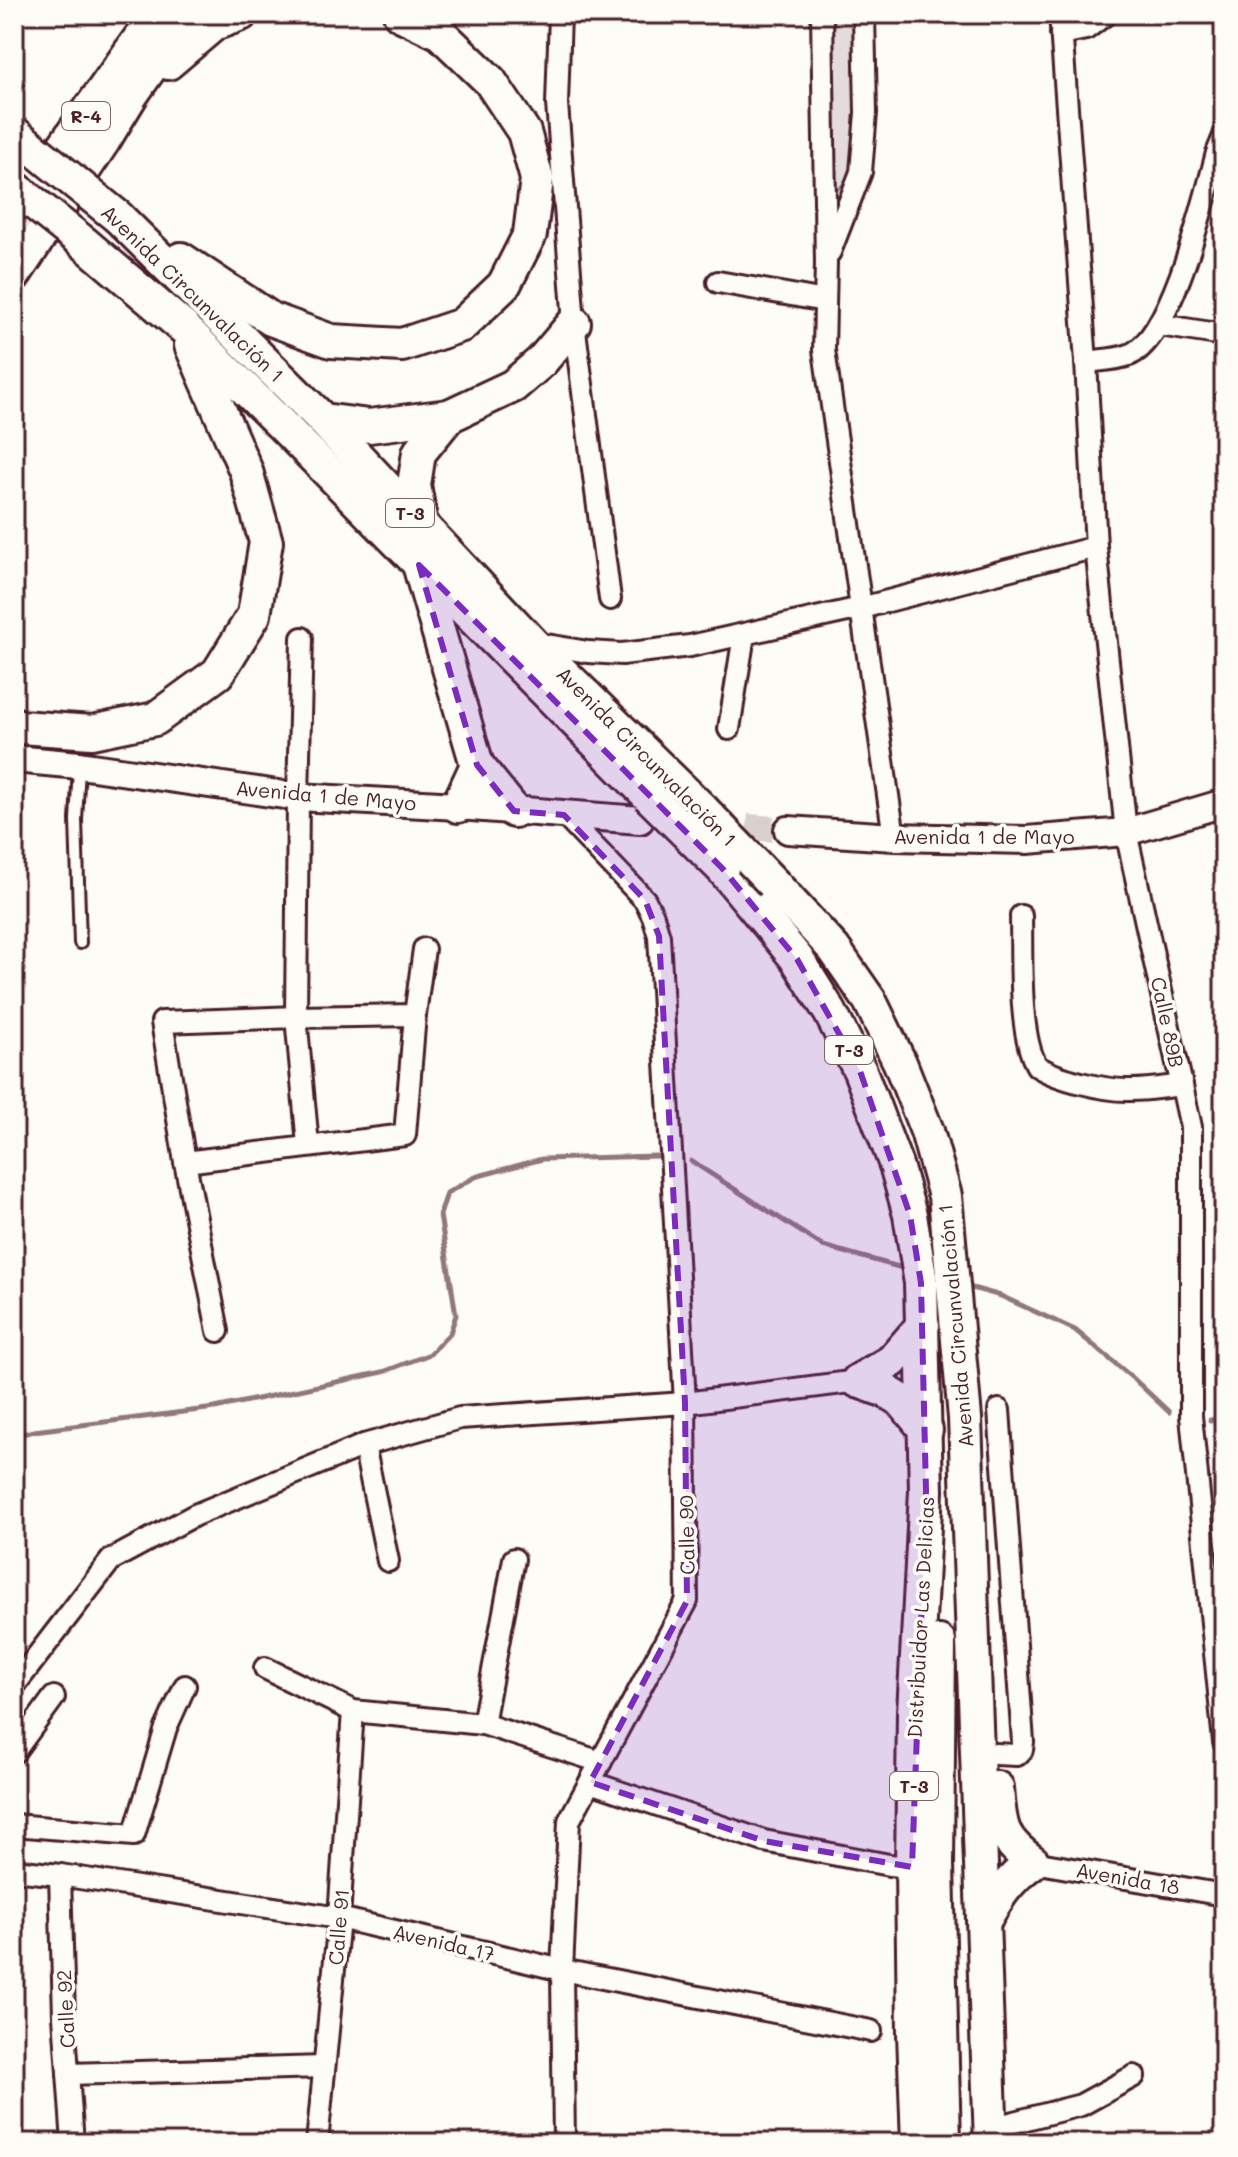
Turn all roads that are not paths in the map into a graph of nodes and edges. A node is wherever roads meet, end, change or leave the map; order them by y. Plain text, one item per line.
1 (157, 14) edge
2 (188, 14) edge
3 (241, 14) edge
4 (400, 14) edge
5 (822, 14) edge
6 (864, 14) edge
7 (1106, 14) edge
8 (556, 17) edge
9 (1061, 24) edge
10 (132, 94) junction
11 (14, 133) edge
12 (1224, 136) edge
13 (1216, 183) edge
14 (14, 187) edge
15 (14, 217) edge
16 (118, 217) junction
17 (826, 263) junction
18 (14, 275) edge
19 (718, 282) dead end
20 (825, 301) junction
21 (574, 323) junction
22 (1159, 325) junction
23 (183, 327) junction
24 (1224, 335) edge
25 (1086, 362) junction
26 (449, 416) junction
27 (323, 420) junction
28 (421, 524) junction
29 (1096, 547) junction
30 (419, 565) junction
31 (610, 599) dead end
32 (861, 608) junction
33 (744, 635) junction
34 (302, 638) dead end
35 (532, 643) junction
36 (14, 724) edge
37 (729, 729) dead end
38 (14, 759) edge
39 (79, 765) junction
40 (477, 765) junction
41 (298, 797) junction
42 (1224, 803) edge
43 (458, 806) junction
44 (644, 808) junction
45 (514, 811) junction
46 (564, 815) junction
47 (788, 830) tunnel mouth
48 (1126, 832) junction
49 (894, 837) junction
50 (1021, 916) dead end
51 (80, 943) dead end
52 (424, 949) dead end
53 (415, 1015) junction
54 (296, 1017) junction
55 (1182, 1085) junction
56 (308, 1145) junction
57 (185, 1162) junction
58 (923, 1325) junction
59 (218, 1331) dead end
60 (924, 1380) junction
61 (858, 1381) junction
62 (685, 1403) junction
63 (999, 1410) dead end
64 (926, 1430) junction
65 (364, 1445) junction
66 (970, 1542) junction
67 (514, 1559) dead end
68 (388, 1561) dead end
69 (265, 1668) dead end
70 (14, 1686) edge
71 (185, 1686) dead end
72 (54, 1697) dead end
73 (353, 1711) junction
74 (483, 1724) junction
75 (1224, 1742) edge
76 (14, 1752) edge
77 (995, 1754) junction
78 (601, 1762) junction
79 (590, 1782) junction
80 (14, 1825) edge
81 (1033, 1862) junction
82 (925, 1866) junction
83 (14, 1870) edge
84 (60, 1875) junction
85 (1224, 1895) edge
86 (339, 1918) junction
87 (984, 1921) junction
88 (562, 1970) junction
89 (871, 2031) dead end
90 (324, 2067) junction
91 (68, 2074) junction
92 (1134, 2076) dead end
93 (984, 2138) edge
94 (73, 2143) edge
95 (317, 2143) edge
96 (564, 2143) edge
97 (918, 2143) edge
98 (944, 2143) edge

1 - 15 main road, R-4
2 - 10 main road, R-4
3 - 10 main road
4 - 16 main road
5 - 17 street
6 - 17 street
7 - 9 street
8 - 21 street
9 - 25 street, Calle 89B
10 - 18 main road, R-4
11 - 16 main road, Avenida Circunvalación 1 / T-3, bridge
12 - 13 street
13 - 22 street
14 - 23 main road, Avenida Circunvalación 1 / T-3, bridge
16 - 27 main road, Avenida Circunvalación 1 / T-3
17 - 20 street
19 - 20 street
20 - 32 street
21 - 26 main road
21 - 31 street
22 - 24 street
22 - 25 street
23 - 30 main road, Avenida Circunvalación 1 / T-3
23 - 36 main road
25 - 29 street, Calle 89B
26 - 27 main road
26 - 28 main road
27 - 28 main road, Avenida Circunvalación 1 / T-3
28 - 35 main road, Avenida Circunvalación 1 / T-3
29 - 32 street
29 - 48 street, Calle 89B
30 - 40 main road
30 - 44 main road, Avenida Circunvalación 1 / T-3
32 - 33 street
32 - 49 street
33 - 35 street
33 - 37 street
34 - 41 street
35 - 66 main road, Avenida Circunvalación 1 / T-3, bridge
38 - 39 street, Avenida 1 de Mayo
39 - 41 street, Avenida 1 de Mayo
39 - 51 lane
40 - 43 main road
40 - 45 main road
41 - 43 street, Avenida 1 de Mayo
41 - 54 street
42 - 48 street, Avenida 1 de Mayo
43 - 45 street, Avenida 1 de Mayo
44 - 46 street, Avenida 1 de Mayo
44 - 58 main road, Avenida Circunvalación 1 / T-3, bridge
45 - 46 street, Avenida 1 de Mayo
46 - 62 street, Calle 90
47 - 49 street, Avenida 1 de Mayo
48 - 49 street, Avenida 1 de Mayo
48 - 55 street, Calle 89B
50 - 55 street
52 - 53 street
53 - 54 street
53 - 56 street
54 - 56 street
54 - 57 street
55 - 75 street, Calle 89B
56 - 57 street
57 - 59 street
58 - 60 main road, Avenida Circunvalación 1 / T-3
58 - 61 main road
60 - 64 main road, Distribuidor Las Delicias / T-3
60 - 82 main road
61 - 62 street
61 - 64 main road
62 - 65 street
62 - 78 street, Calle 90
63 - 77 street
64 - 82 main road, Distribuidor Las Delicias / T-3
65 - 68 street
65 - 70 street
66 - 77 main road
66 - 87 main road, T-3
66 - 93 main road
67 - 74 street
69 - 73 street
71 - 80 street
72 - 76 street
73 - 74 street
73 - 86 street, Calle 91
74 - 78 street
77 - 81 main road
78 - 79 street, Calle 90
79 - 82 street
79 - 88 street, Calle 90
81 - 85 street, Avenida 18
81 - 87 main road
82 - 97 main road, Distribuidor Las Delicias / T-3
82 - 98 main road
83 - 84 street, Avenida 17
84 - 86 street, Avenida 17
84 - 91 street, Calle 92
86 - 88 street, Avenida 17
86 - 90 street, Calle 91
87 - 93 main road, T-3
88 - 89 street, Avenida 17
88 - 96 street, Calle 90
90 - 91 street
90 - 95 street, Calle 91
91 - 94 street, Calle 92
92 - 93 street

